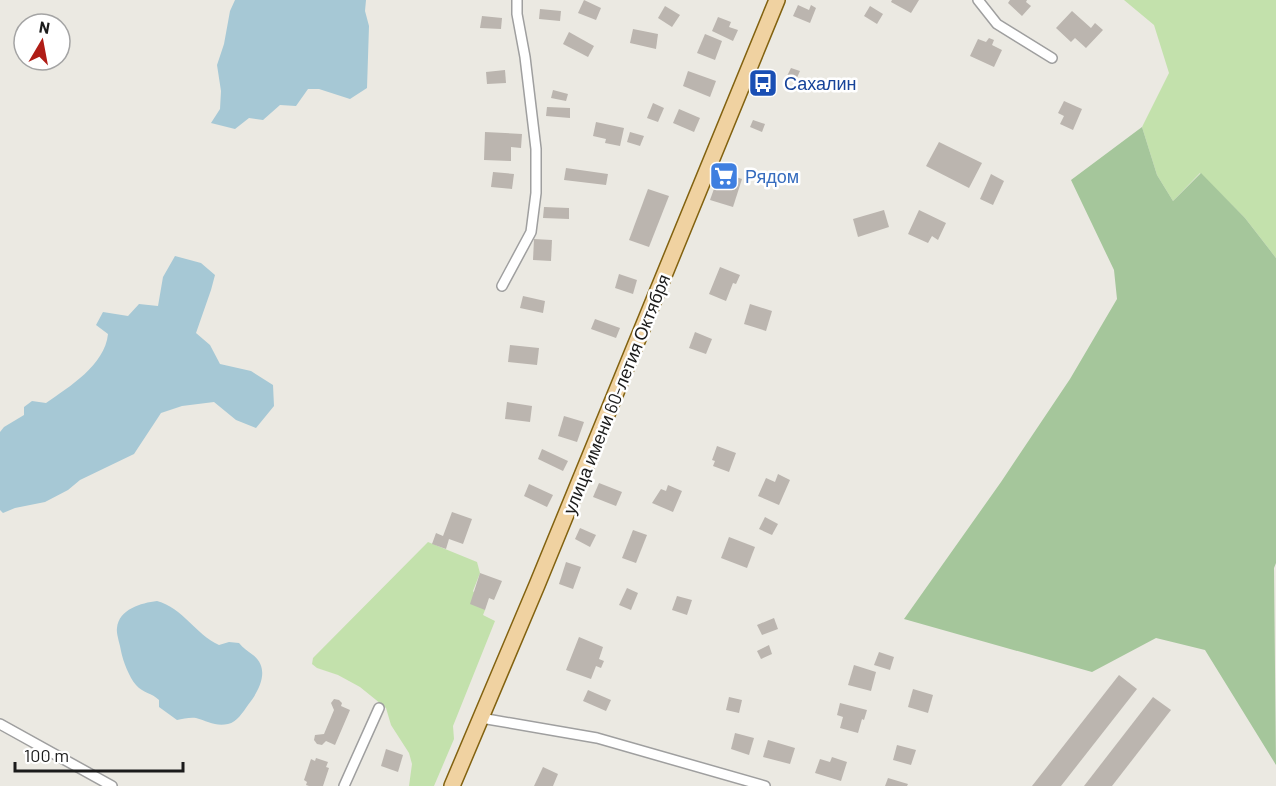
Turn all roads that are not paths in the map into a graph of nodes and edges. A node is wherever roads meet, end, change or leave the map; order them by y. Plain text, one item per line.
1 (517, 0) edge
2 (777, 0) edge
3 (978, 0) edge
4 (1052, 58) dead end
5 (502, 286) dead end
6 (378, 708) dead end
7 (481, 718) junction
8 (0, 724) edge
9 (112, 786) edge
10 (344, 786) edge
11 (452, 786) edge
12 (765, 786) edge

1 - 5 street
2 - 7 main road, улица имени 60-летия Октября
3 - 4 street
6 - 10 street
7 - 11 main road, улица имени 60-летия Октября
7 - 12 street
8 - 9 street

